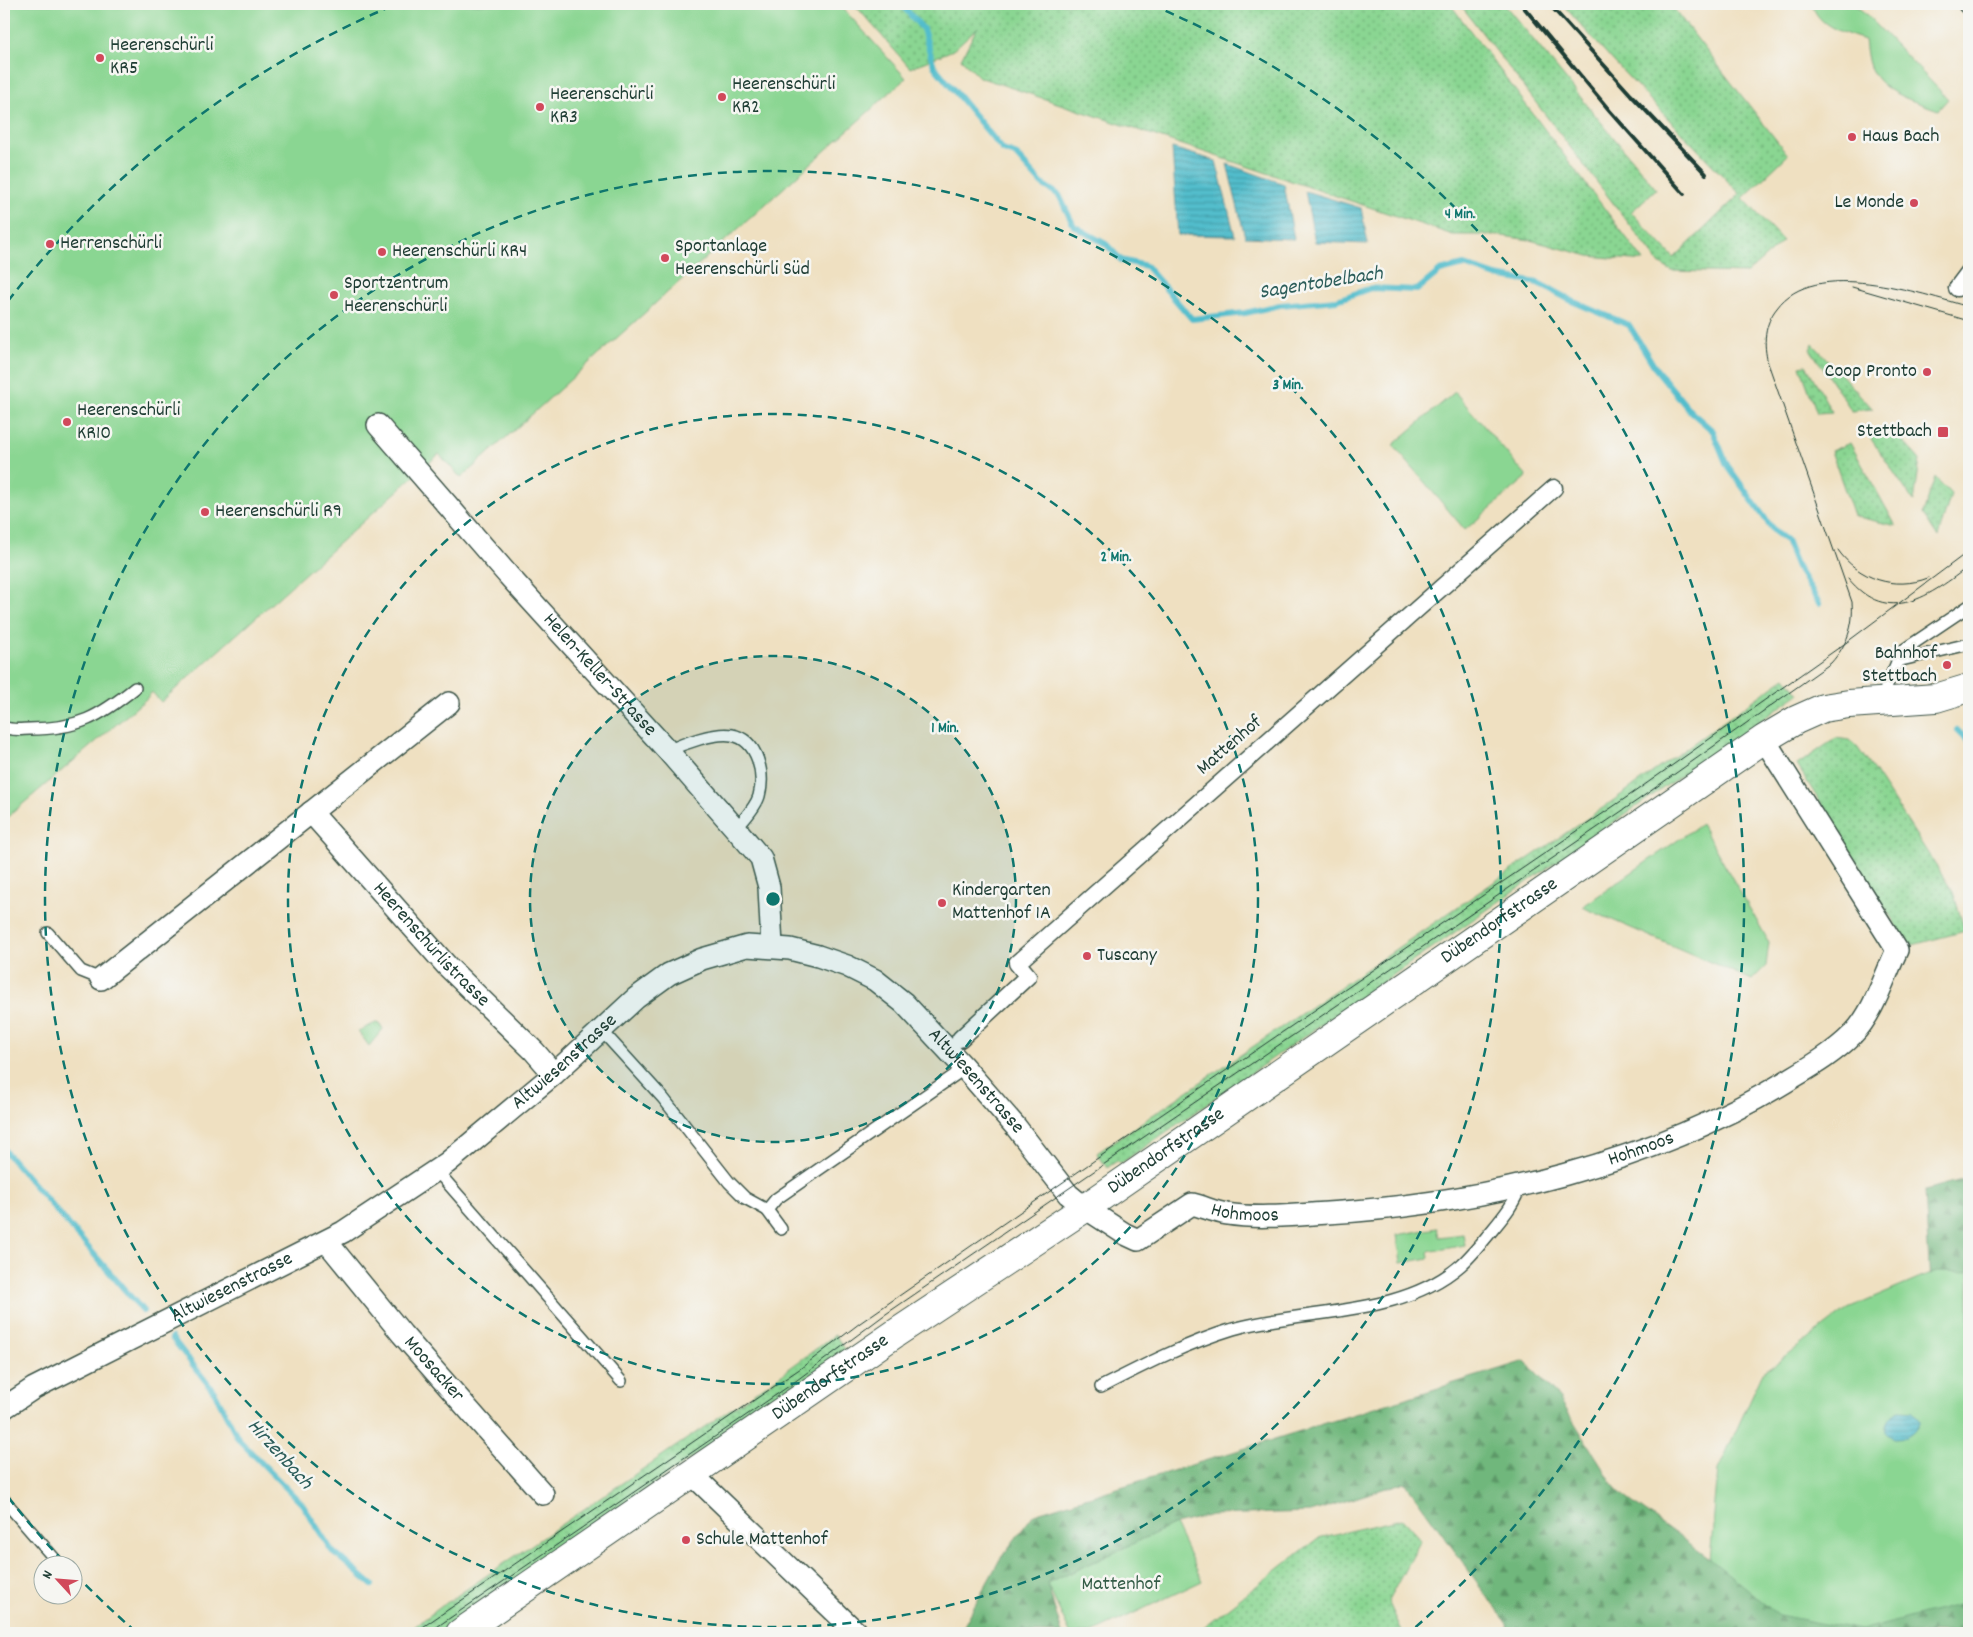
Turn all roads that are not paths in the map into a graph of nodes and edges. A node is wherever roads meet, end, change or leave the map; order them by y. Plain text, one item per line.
1 (1966, 4) edge
2 (1969, 7) edge
3 (1969, 272) edge
4 (1957, 288) dead end
5 (378, 425) dead end
6 (1554, 488) dead end
7 (1969, 606) edge
8 (1969, 644) edge
9 (1897, 661) junction
10 (136, 688) dead end
11 (1969, 688) edge
12 (449, 703) dead end
13 (1884, 703) junction
14 (4, 727) edge
15 (1764, 739) junction
16 (668, 751) junction
17 (311, 812) junction
18 (737, 828) junction
19 (48, 933) dead end
20 (772, 947) junction
21 (101, 979) joint
22 (602, 1031) junction
23 (960, 1039) dead end
24 (962, 1065) junction
25 (554, 1074) junction
26 (437, 1171) junction
27 (1522, 1184) junction
28 (1085, 1208) junction
29 (767, 1210) junction
30 (781, 1229) dead end
31 (327, 1242) junction
32 (621, 1381) dead end
33 (1101, 1386) dead end
34 (4, 1408) edge
35 (692, 1474) junction
36 (543, 1494) dead end
37 (4, 1500) edge
38 (51, 1554) edge
39 (460, 1633) edge
40 (857, 1633) edge

1 - 2 street
3 - 4 street
5 - 16 street, Helen-Keller-Strasse
6 - 23 street, Mattenhof
7 - 9 lane
8 - 9 lane
9 - 13 lane
10 - 14 lane
11 - 13 street, Dübendorfstrasse
12 - 17 street
13 - 15 street, Dübendorfstrasse
15 - 27 street, Hohmoos
15 - 28 street, Dübendorfstrasse
16 - 18 street, Helen-Keller-Strasse
16 - 18 lane
17 - 21 street
17 - 25 street, Heerenschürlistrasse
18 - 20 street, Helen-Keller-Strasse
19 - 21 lane
20 - 22 street, Altwiesenstrasse
20 - 24 street, Altwiesenstrasse
22 - 25 street, Altwiesenstrasse
22 - 29 lane
24 - 28 street, Altwiesenstrasse
24 - 29 lane
25 - 26 street, Altwiesenstrasse
26 - 31 street, Altwiesenstrasse
26 - 32 lane
27 - 28 street, Hohmoos
27 - 33 lane
28 - 35 street, Dübendorfstrasse
29 - 30 lane
31 - 34 street, Altwiesenstrasse
31 - 36 street, Moosacker
35 - 39 street, Dübendorfstrasse
35 - 40 street
37 - 38 lane

